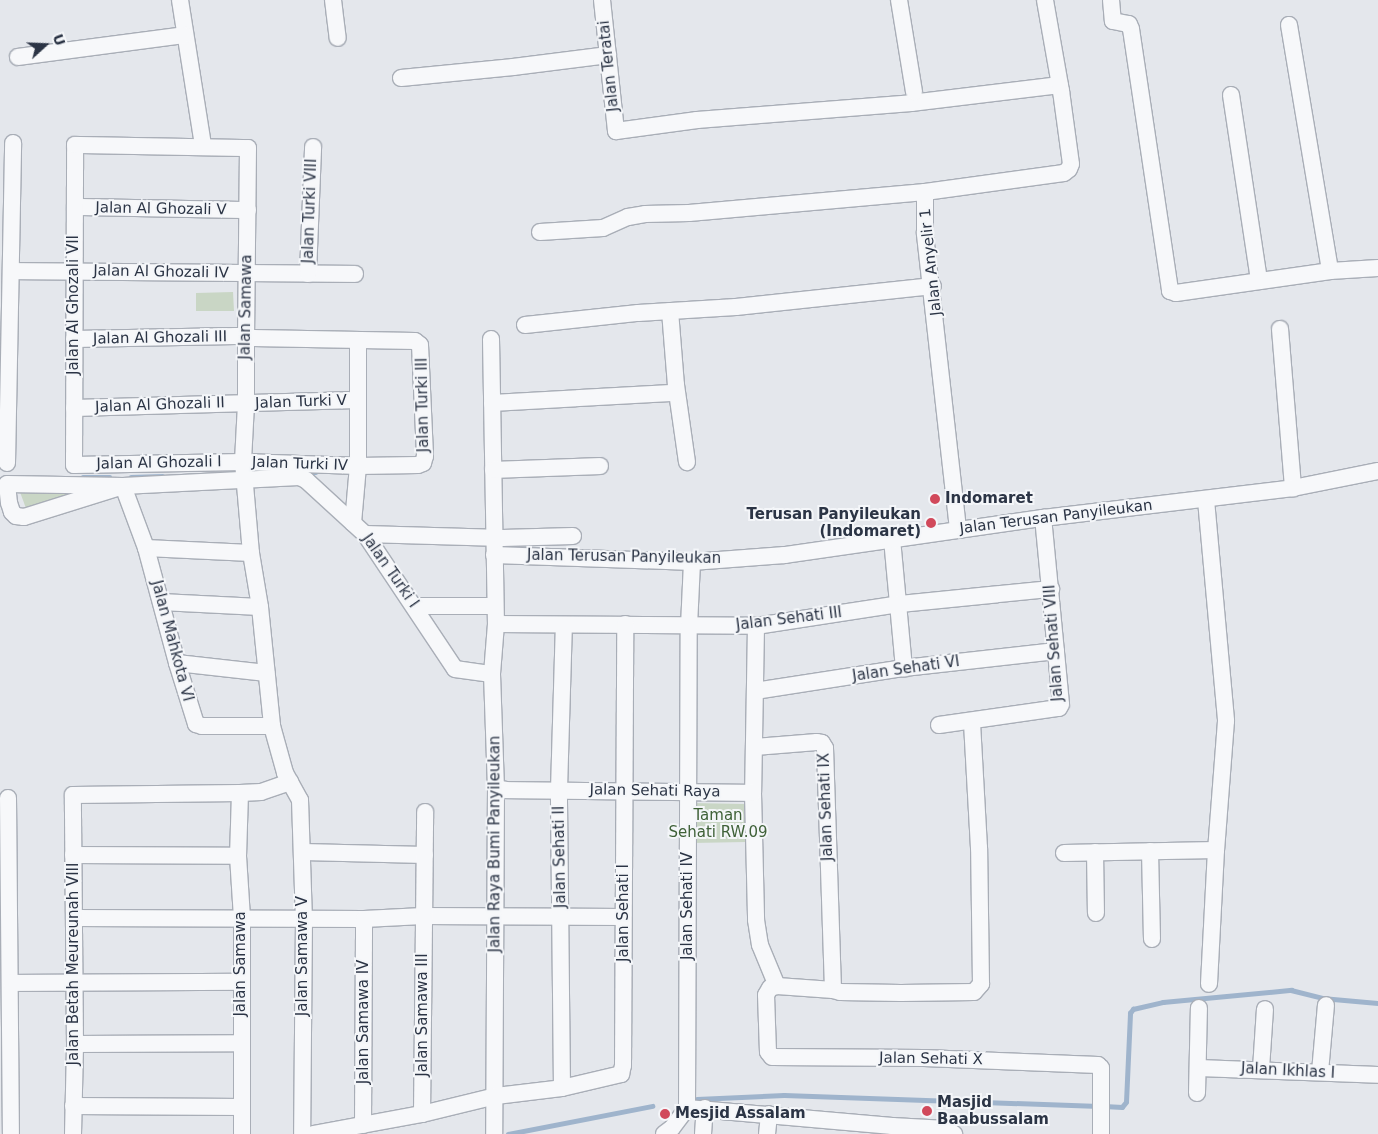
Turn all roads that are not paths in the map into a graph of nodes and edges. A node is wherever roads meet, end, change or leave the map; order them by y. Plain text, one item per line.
1 (180, 0) edge
2 (333, 0) edge
3 (602, 0) edge
4 (899, 0) edge
5 (1046, 0) edge
6 (1111, 0) edge
7 (1289, 25) dead end
8 (184, 35) junction
9 (338, 38) dead end
10 (608, 55) junction
11 (18, 58) dead end
12 (401, 78) dead end
13 (1060, 85) junction
14 (914, 92) dead end
15 (1231, 96) dead end
16 (13, 143) dead end
17 (203, 146) junction
18 (312, 147) dead end
19 (925, 192) junction
20 (74, 207) junction
21 (248, 210) junction
22 (540, 232) dead end
23 (1378, 268) edge
24 (11, 271) junction
25 (1330, 271) junction
26 (74, 272) junction
27 (247, 274) junction
28 (308, 274) junction
29 (355, 274) dead end
30 (1259, 281) junction
31 (933, 286) junction
32 (670, 311) junction
33 (525, 325) dead end
34 (1280, 329) dead end
35 (246, 337) junction
36 (491, 338) dead end
37 (74, 339) junction
38 (358, 340) junction
39 (671, 393) dead end
40 (357, 400) junction
41 (492, 403) junction
42 (246, 404) junction
43 (74, 408) junction
44 (687, 462) dead end
45 (8, 463) dead end
46 (74, 465) joint
47 (358, 466) junction
48 (600, 466) dead end
49 (493, 470) junction
50 (245, 471) junction
51 (1378, 471) edge
52 (123, 486) junction
53 (1293, 488) junction
54 (1206, 500) junction
55 (1043, 518) junction
56 (353, 522) junction
57 (958, 529) junction
58 (365, 534) junction
59 (573, 536) dead end
60 (494, 538) junction
61 (892, 539) junction
62 (146, 548) junction
63 (251, 553) junction
64 (494, 555) junction
65 (691, 565) junction
66 (1051, 589) junction
67 (161, 602) junction
68 (900, 604) junction
69 (414, 606) junction
70 (495, 606) junction
71 (260, 607) junction
72 (496, 624) junction
73 (625, 624) junction
74 (564, 626) junction
75 (689, 626) junction
76 (756, 626) junction
77 (1056, 651) junction
78 (177, 663) junction
79 (904, 668) junction
80 (266, 673) junction
81 (492, 674) junction
82 (756, 691) junction
83 (972, 722) junction
84 (939, 725) dead end
85 (272, 726) junction
86 (755, 747) junction
87 (290, 782) junction
88 (496, 788) junction
89 (558, 790) junction
90 (624, 790) junction
91 (688, 792) junction
92 (753, 792) junction
93 (240, 793) junction
94 (8, 798) dead end
95 (425, 812) dead end
96 (1216, 850) junction
97 (425, 851) junction
98 (1150, 851) junction
99 (303, 852) junction
100 (1094, 852) junction
101 (1064, 853) dead end
102 (73, 855) junction
103 (238, 856) junction
104 (1096, 913) dead end
105 (423, 916) junction
106 (496, 916) junction
107 (561, 917) junction
108 (623, 917) junction
109 (74, 918) junction
110 (242, 918) junction
111 (304, 919) junction
112 (364, 919) junction
113 (1152, 938) dead end
114 (240, 982) junction
115 (11, 983) junction
116 (75, 983) junction
117 (1209, 984) dead end
118 (777, 986) junction
119 (833, 990) junction
120 (1326, 1005) dead end
121 (1199, 1008) dead end
122 (1265, 1009) dead end
123 (242, 1043) junction
124 (75, 1044) junction
125 (1199, 1068) junction
126 (1261, 1069) junction
127 (1320, 1072) junction
128 (1378, 1075) edge
129 (562, 1088) junction
130 (1197, 1093) dead end
131 (496, 1096) junction
132 (687, 1101) junction
133 (73, 1106) junction
134 (241, 1107) junction
135 (705, 1108) junction
136 (422, 1114) junction
137 (769, 1114) junction
138 (363, 1125) junction
139 (832, 1127) edge
140 (891, 1130) edge
141 (953, 1133) edge
142 (11, 1134) edge
143 (73, 1134) edge
144 (242, 1134) edge
145 (302, 1134) edge
146 (313, 1134) edge
147 (494, 1134) edge
148 (664, 1134) edge
149 (703, 1134) edge
150 (767, 1134) edge
151 (1101, 1134) edge

1 - 8 street
2 - 9 street
3 - 10 street, Jalan Teratai
4 - 14 street
5 - 13 street, Jalan Anyelir 1
6 - 30 street
7 - 25 street
8 - 11 street
8 - 17 street
10 - 12 street
10 - 13 street, Jalan Teratai
13 - 19 street, Jalan Anyelir 1
15 - 30 street
16 - 24 street
17 - 20 street, Jalan Al Ghozali VII
17 - 21 street, Jalan Samawa
18 - 28 street, Jalan Turki VIII
19 - 22 street
19 - 31 street, Jalan Anyelir 1
20 - 21 street, Jalan Al Ghozali V
20 - 26 street, Jalan Al Ghozali VII
21 - 27 street, Jalan Samawa
23 - 25 street
24 - 26 street, Jalan Al Ghozali IV
24 - 45 street
25 - 30 street
26 - 27 street, Jalan Al Ghozali IV
26 - 37 street, Jalan Al Ghozali VII
27 - 28 street, Jalan Al Ghozali IV
27 - 35 street, Jalan Samawa
28 - 29 street, Jalan Al Ghozali IV
31 - 32 street
31 - 57 street, Jalan Anyelir 1
32 - 33 street
32 - 44 street
34 - 53 street
35 - 37 street, Jalan Al Ghozali III
35 - 38 street, Jalan Al Ghozali III
35 - 42 street, Jalan Samawa
36 - 41 street, Jalan Raya Bumi Panyileukan
37 - 43 street, Jalan Al Ghozali VII
38 - 40 street
38 - 47 street, Jalan Turki III
39 - 41 street
40 - 42 street, Jalan Turki V
40 - 47 street
41 - 49 street, Jalan Raya Bumi Panyileukan
42 - 43 street, Jalan Al Ghozali II
42 - 50 street, Jalan Samawa
43 - 46 street, Jalan Al Ghozali VII
46 - 50 street, Jalan Al Ghozali I
47 - 50 street, Jalan Turki IV
47 - 56 street
48 - 49 street
49 - 60 street, Jalan Raya Bumi Panyileukan
50 - 52 street
50 - 56 street, Jalan Turki I
50 - 63 street, Jalan Samawa
51 - 53 street, Jalan Terusan Panyileukan
52 - 52 street
52 - 62 street, Jalan Mahkota VI
53 - 54 street, Jalan Terusan Panyileukan
54 - 55 street, Jalan Terusan Panyileukan
54 - 96 street
55 - 57 street, Jalan Terusan Panyileukan
55 - 66 street, Jalan Sehati VIII
56 - 58 street, Jalan Turki I
57 - 61 street, Jalan Terusan Panyileukan
58 - 60 street
58 - 69 street, Jalan Turki I
59 - 60 street
60 - 64 street, Jalan Raya Bumi Panyileukan
61 - 65 street, Jalan Terusan Panyileukan
61 - 68 street
62 - 63 street
62 - 67 street, Jalan Mahkota VI
63 - 71 street, Jalan Samawa
64 - 65 street, Jalan Terusan Panyileukan
64 - 70 street, Jalan Raya Bumi Panyileukan
65 - 75 street, Jalan Sehati IV
66 - 68 street, Jalan Sehati III
66 - 77 street, Jalan Sehati VIII
67 - 71 street
67 - 78 street, Jalan Mahkota VI
68 - 76 street, Jalan Sehati III
68 - 79 street
69 - 70 street
69 - 81 street, Jalan Turki I
70 - 72 street, Jalan Raya Bumi Panyileukan
71 - 80 street, Jalan Samawa
72 - 74 street, Jalan Sehati III
72 - 81 street, Jalan Raya Bumi Panyileukan
73 - 74 street, Jalan Sehati III
73 - 75 street, Jalan Sehati III
73 - 90 street, Jalan Sehati I
74 - 89 street, Jalan Sehati II
75 - 76 street, Jalan Sehati III
75 - 91 street, Jalan Sehati IV
76 - 82 street
77 - 79 street, Jalan Sehati VI
77 - 83 street, Jalan Sehati VIII
78 - 80 street
78 - 85 street, Jalan Mahkota VI
79 - 82 street, Jalan Sehati VI
80 - 85 street, Jalan Samawa
81 - 88 street, Jalan Raya Bumi Panyileukan
82 - 86 street
83 - 84 street, Jalan Sehati VIII
83 - 119 street
85 - 87 street, Jalan Samawa
86 - 92 street
86 - 119 street, Jalan Sehati IX
87 - 93 street
87 - 99 street, Jalan Samawa V
88 - 89 street, Jalan Sehati Raya
88 - 106 street, Jalan Raya Bumi Panyileukan
89 - 90 street, Jalan Sehati Raya
89 - 107 street, Jalan Sehati II
90 - 91 street, Jalan Sehati Raya
90 - 108 street, Jalan Sehati I
91 - 92 street, Jalan Sehati Raya
91 - 132 street, Jalan Sehati IV
92 - 118 street
93 - 102 street, Jalan Betah Meureunah VIII
93 - 103 street, Jalan Samawa
94 - 115 street
95 - 97 street
96 - 98 street
96 - 117 street
97 - 99 street
97 - 105 street, Jalan Samawa III
98 - 100 street
98 - 113 street
99 - 111 street, Jalan Samawa V
100 - 101 street
100 - 104 street
102 - 103 street
102 - 109 street, Jalan Betah Meureunah VIII
103 - 110 street, Jalan Samawa
105 - 106 street
105 - 112 street
105 - 136 street, Jalan Samawa III
106 - 107 street
106 - 131 street, Jalan Raya Bumi Panyileukan
107 - 108 street
107 - 129 street, Jalan Sehati II
108 - 129 street, Jalan Sehati I
109 - 110 street
109 - 116 street, Jalan Betah Meureunah VIII
110 - 111 street
110 - 114 street, Jalan Samawa
111 - 112 street
111 - 145 street, Jalan Samawa V
112 - 138 street, Jalan Samawa IV
114 - 116 street
114 - 123 street, Jalan Samawa
115 - 116 street
115 - 142 street
116 - 124 street, Jalan Betah Meureunah VIII
118 - 119 street
118 - 151 street, Jalan Sehati X
120 - 127 street
121 - 125 street
122 - 126 street
123 - 124 street
123 - 134 street, Jalan Samawa
124 - 133 street, Jalan Betah Meureunah VIII
125 - 126 street, Jalan Ikhlas I
125 - 130 street
126 - 127 street, Jalan Ikhlas I
127 - 128 street, Jalan Ikhlas I
129 - 131 street, Jalan Sehati I
131 - 136 street, Jalan Sehati I
131 - 147 street, Jalan Raya Bumi Panyileukan
132 - 135 street
132 - 148 street
133 - 134 street
133 - 143 street, Jalan Betah Meureunah VIII
134 - 144 street, Jalan Samawa
135 - 137 street
135 - 149 street
136 - 138 street, Jalan Sehati I
137 - 139 street
137 - 150 street
138 - 146 street, Jalan Sehati I
139 - 140 street
140 - 141 street

